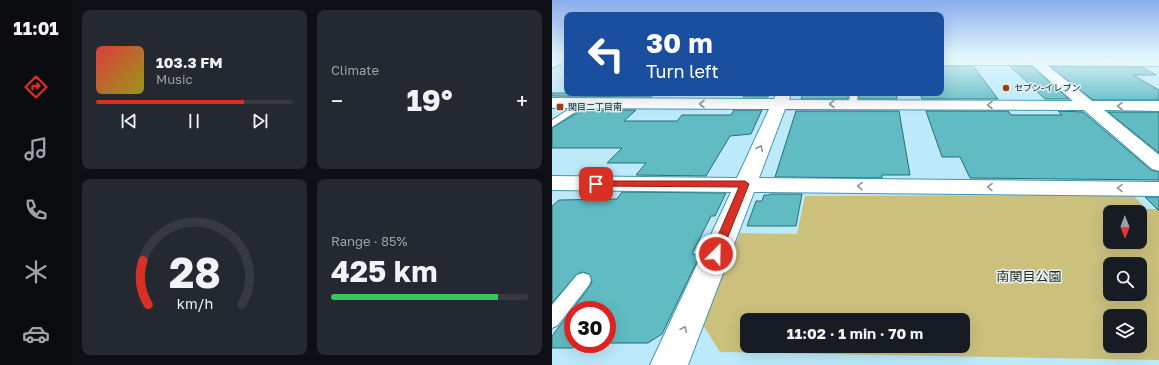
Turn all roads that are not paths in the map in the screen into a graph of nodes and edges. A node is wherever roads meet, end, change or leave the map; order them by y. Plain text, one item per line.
1 (1046, 72) edge
2 (781, 99) edge
3 (854, 99) edge
4 (552, 103) edge
5 (583, 103) junction
6 (1087, 105) junction
7 (1159, 106) edge
8 (552, 124) edge
9 (1159, 165) edge
10 (552, 183) edge
11 (745, 184) junction
12 (1159, 189) edge
13 (582, 280) dead end
14 (552, 319) edge
15 (669, 365) edge

1 - 6 street
3 -> 2 street
2 -> 5 street
11 -> 2 street
6 -> 3 street
4 - 5 street
5 - 8 lane
7 -> 6 street
6 - 9 street
10 - 11 street
12 -> 11 street
15 -> 11 street
13 - 14 lane

